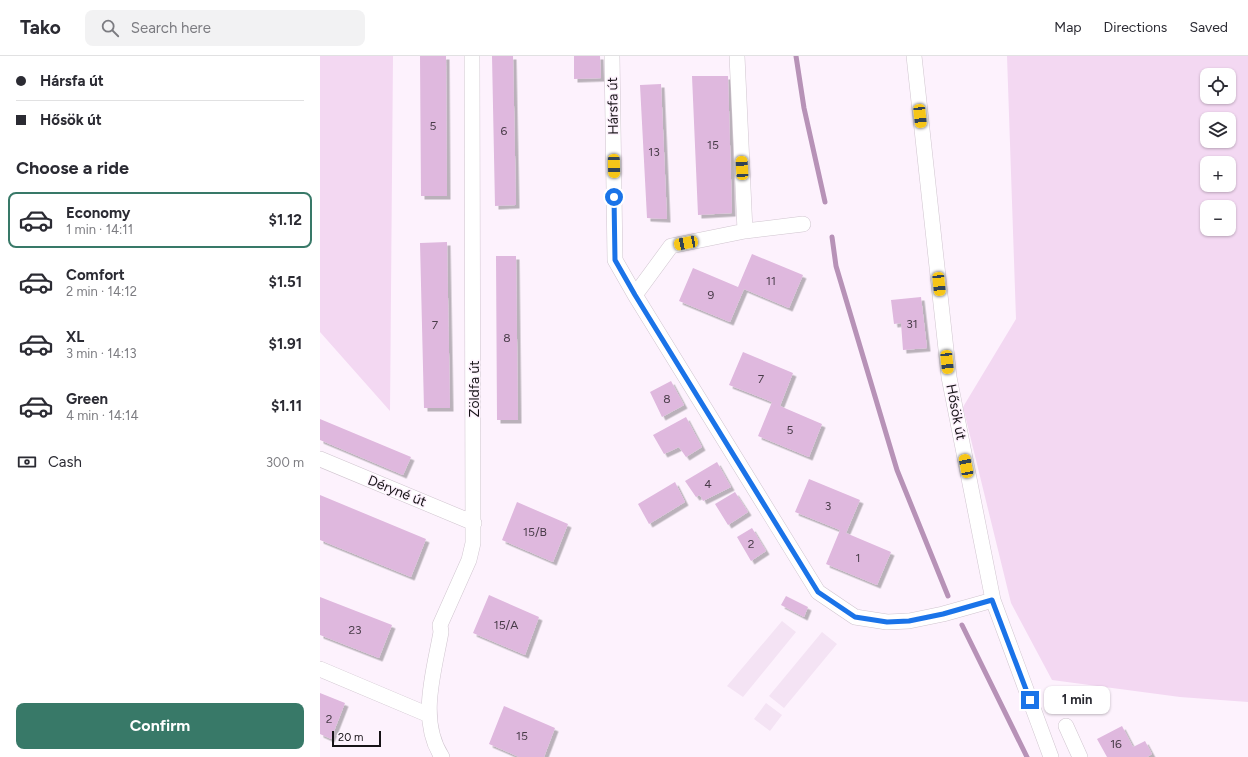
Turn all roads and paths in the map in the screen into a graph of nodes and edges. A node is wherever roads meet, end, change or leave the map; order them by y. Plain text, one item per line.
1 (472, 56) edge
2 (612, 56) edge
3 (737, 56) edge
4 (914, 56) edge
5 (803, 224) dead end
6 (745, 231) junction
7 (635, 295) junction
8 (320, 459) edge
9 (474, 523) junction
10 (992, 600) junction
11 (320, 669) edge
12 (429, 714) junction
13 (1066, 726) dead end
14 (442, 757) edge
15 (1051, 757) edge
16 (1080, 757) edge

1 - 9 street, Zöldfa út
2 - 7 street, Hársfa út
3 - 6 street
4 - 10 street, Hősök út
5 - 6 street
6 - 7 street
7 - 10 street, Hársfa út
8 - 9 street, Déryné út
9 - 12 street, Zöldfa út
10 - 15 street, Hősök út
11 - 12 street
12 - 14 street
13 - 16 street

